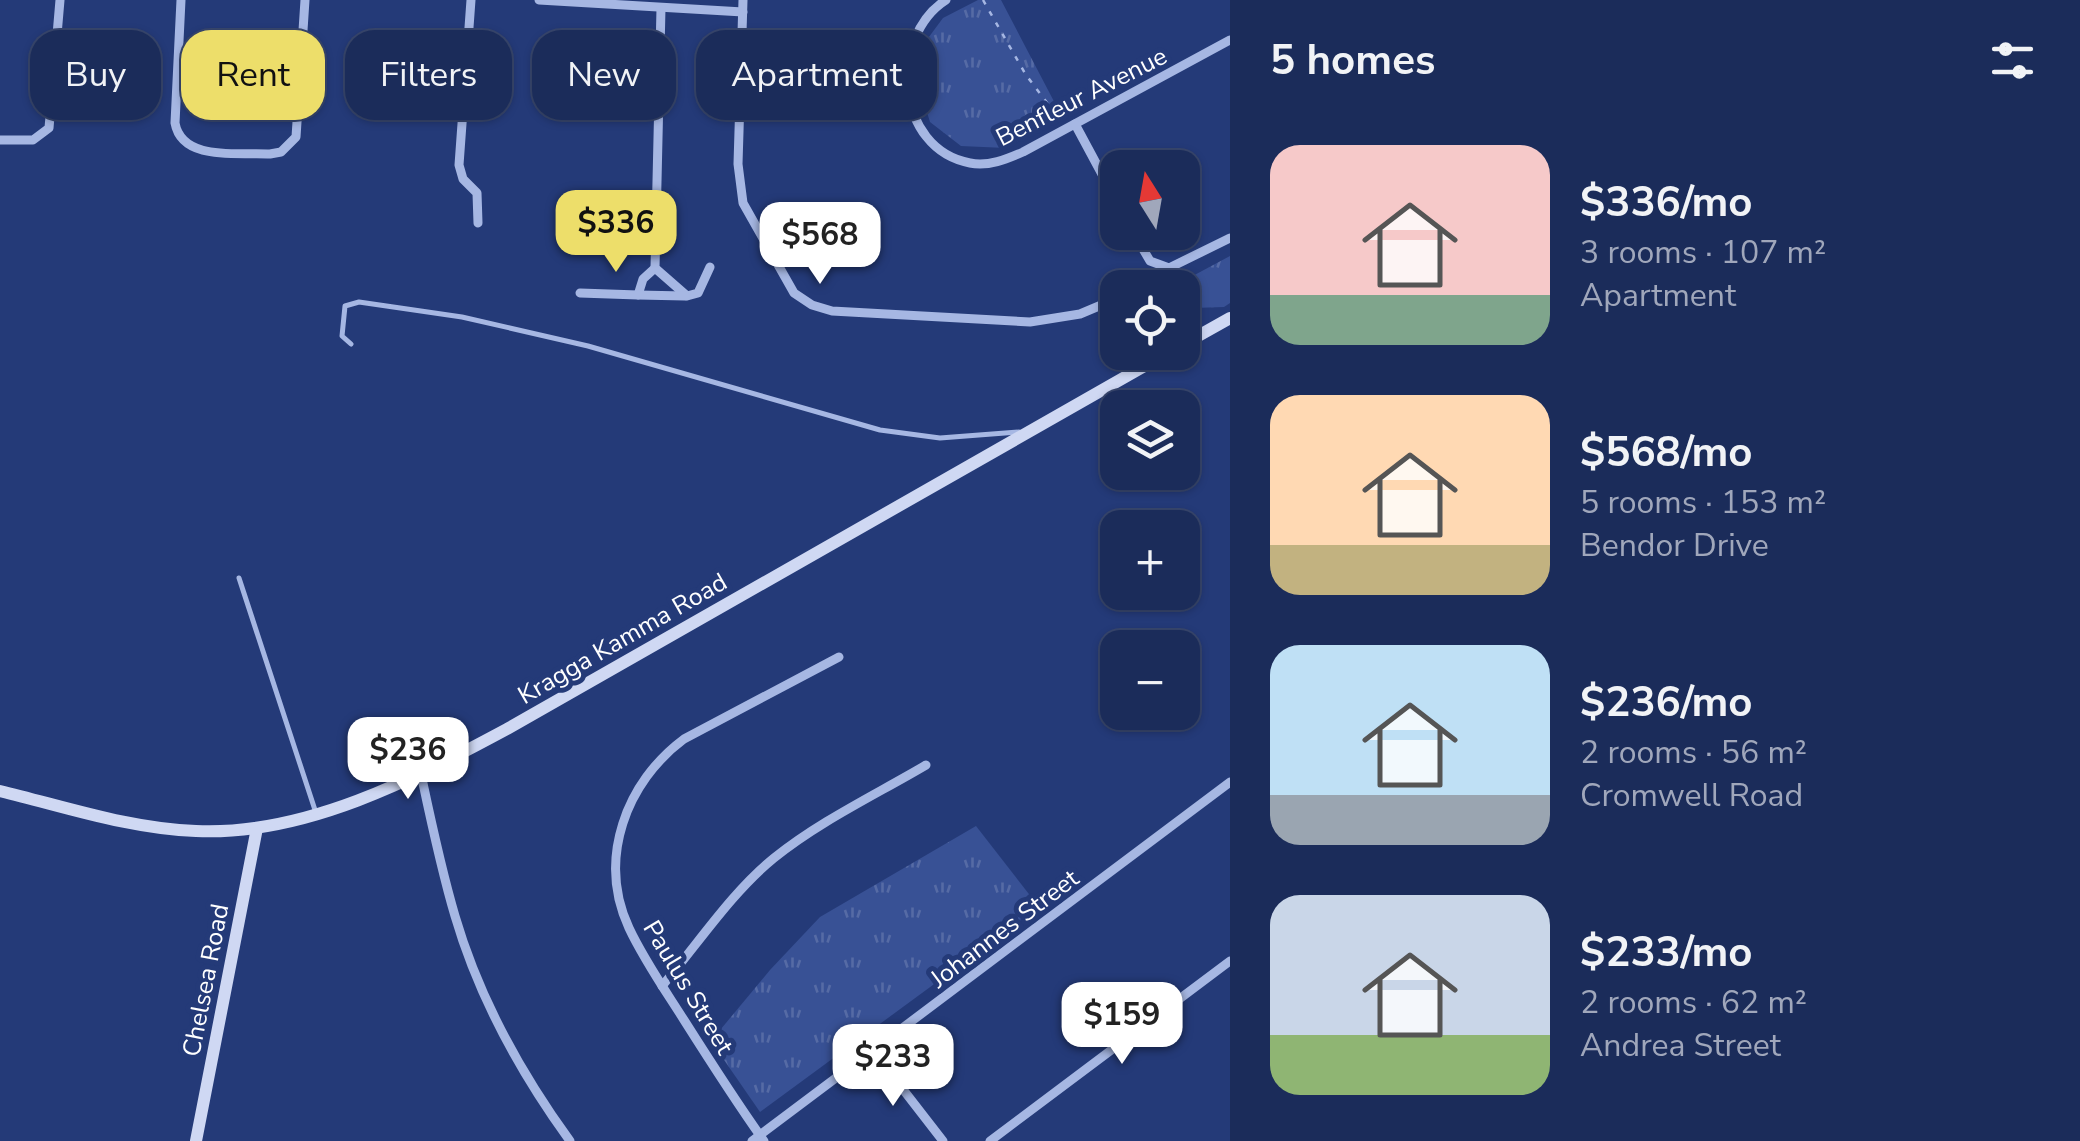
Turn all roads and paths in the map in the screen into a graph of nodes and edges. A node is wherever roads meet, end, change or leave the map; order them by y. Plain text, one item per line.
1 (60, 0) edge
2 (181, 0) edge
3 (305, 0) edge
4 (471, 0) edge
5 (539, 0) edge
6 (743, 0) edge
7 (946, 0) edge
8 (984, 0) edge
9 (659, 5) edge
10 (743, 12) junction
11 (1230, 40) edge
12 (1071, 126) junction
13 (0, 140) edge
14 (1100, 174) edge
15 (478, 222) dead end
16 (1230, 238) edge
17 (1144, 250) edge
18 (710, 267) dead end
19 (655, 268) junction
20 (580, 293) dead end
21 (638, 295) junction
22 (687, 296) junction
23 (1100, 306) edge
24 (1230, 318) edge
25 (1200, 335) edge
26 (351, 344) dead end
27 (1139, 370) edge
28 (1042, 427) junction
29 (238, 578) dead end
30 (839, 657) dead end
31 (926, 765) dead end
32 (421, 774) junction
33 (1230, 782) edge
34 (0, 791) edge
35 (316, 813) junction
36 (256, 828) junction
37 (1230, 961) edge
38 (662, 986) junction
39 (874, 1052) junction
40 (759, 1139) edge
41 (196, 1141) edge
42 (570, 1141) edge
43 (943, 1141) edge
44 (990, 1141) edge

1 - 13 street
2 - 3 street
4 - 15 street
5 - 9 street
6 - 10 street
7 - 12 street, Benfleur Avenue
8 - 12 path
9 - 10 street
9 - 19 street
10 - 23 street
11 - 12 street, Benfleur Avenue
12 - 14 street
16 - 17 street
18 - 22 street
19 - 21 street
19 - 22 street
20 - 21 street
21 - 22 street
24 - 25 main road
26 - 28 lane
27 - 28 main road, Kragga Kamma Road
28 - 32 main road, Kragga Kamma Road
29 - 35 lane
30 - 38 street, Paulus Street
31 - 38 street
32 - 35 main road, Kragga Kamma Road
32 - 42 street
33 - 39 street, Johannes Street
34 - 36 main road, Kragga Kamma Road
35 - 36 main road, Kragga Kamma Road
36 - 41 main road, Chelsea Road
37 - 44 street
38 - 40 street, Paulus Street
39 - 40 street, Johannes Street
39 - 43 street

